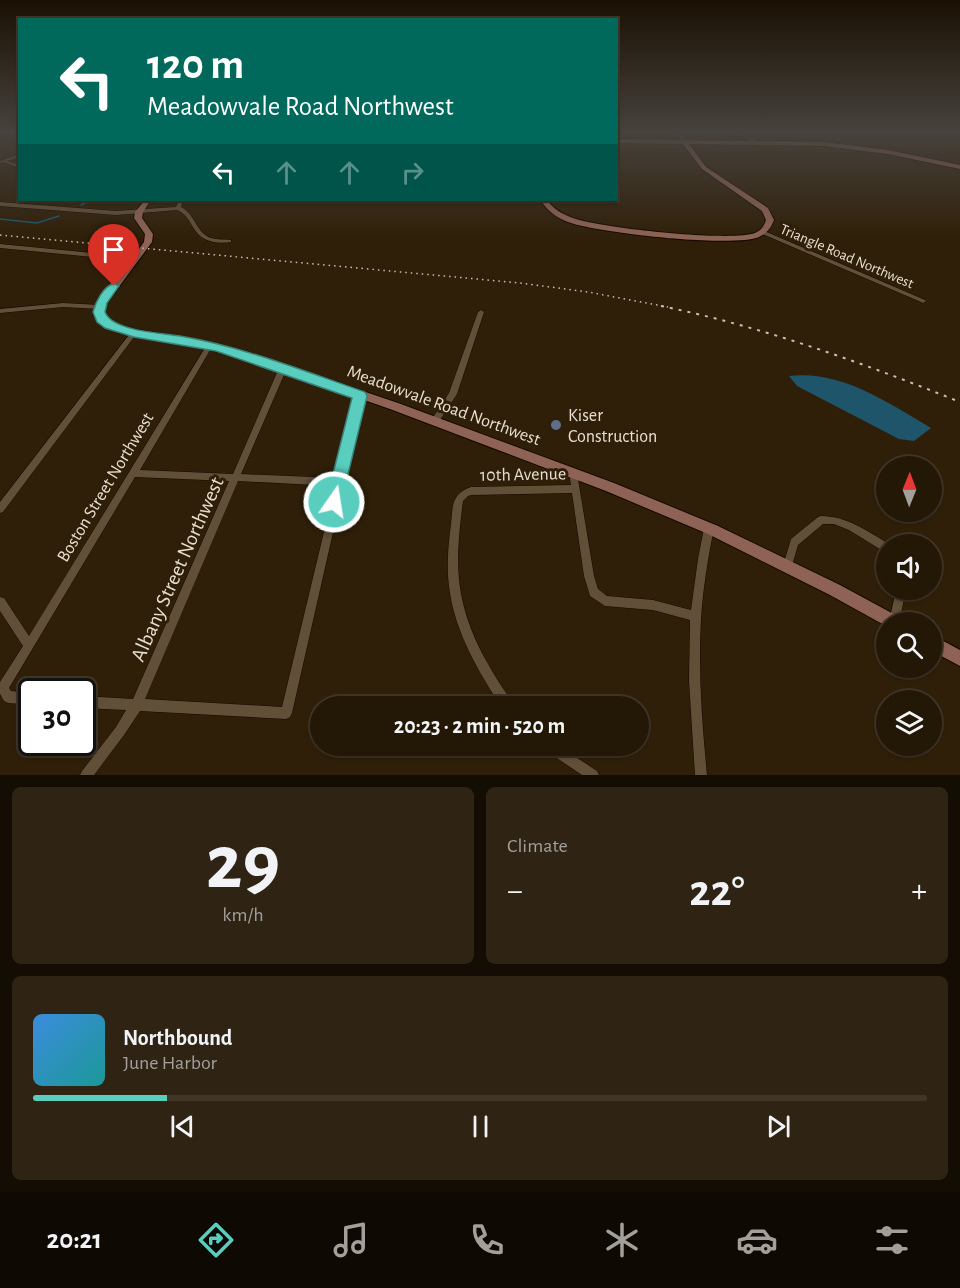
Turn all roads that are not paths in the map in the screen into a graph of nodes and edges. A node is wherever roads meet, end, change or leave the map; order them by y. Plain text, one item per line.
1 (704, 168) edge
2 (147, 201) edge
3 (181, 201) edge
4 (545, 201) edge
5 (0, 204) edge
6 (178, 208) junction
7 (139, 212) junction
8 (762, 232) junction
9 (229, 241) dead end
10 (0, 246) edge
11 (134, 259) junction
12 (923, 302) dead end
13 (100, 307) junction
14 (0, 311) edge
15 (481, 312) dead end
16 (134, 333) junction
17 (210, 345) junction
18 (283, 368) junction
19 (360, 396) junction
20 (435, 421) junction
21 (133, 473) junction
22 (573, 473) junction
23 (237, 477) junction
24 (338, 482) junction
25 (576, 489) junction
26 (0, 509) edge
27 (709, 528) junction
28 (876, 542) edge
29 (788, 566) junction
30 (0, 602) edge
31 (876, 612) edge
32 (694, 616) junction
33 (28, 646) junction
34 (942, 648) edge
35 (960, 658) edge
36 (502, 696) edge
37 (18, 698) edge
38 (96, 703) edge
39 (136, 706) junction
40 (564, 756) edge
41 (86, 775) edge
42 (593, 775) edge
43 (701, 775) edge

1 - 8 street
2 - 7 street
3 - 6 street
4 - 8 street
5 - 7 street
6 - 7 street
6 - 9 street
7 - 11 street
8 - 12 street, Triangle Road Northwest
10 - 11 street
11 - 13 street
13 - 14 street
13 - 16 street, Meadowvale Road Northwest
15 - 20 street
16 - 17 street, Meadowvale Road Northwest
16 - 26 street
17 - 18 street, Meadowvale Road Northwest
17 - 21 street, Boston Street Northwest
18 - 19 street, Meadowvale Road Northwest
18 - 23 street, Albany Street Northwest
19 - 20 street, Meadowvale Road Northwest
19 - 24 street
20 - 22 street, Meadowvale Road Northwest
21 - 23 street
21 - 33 street, Boston Street Northwest
22 - 25 street
22 - 27 street, Meadowvale Road Northwest
23 - 24 street
23 - 39 street, Albany Street Northwest
24 - 39 street
25 - 32 street
25 - 36 street, 10th Avenue
27 - 29 street, Meadowvale Road Northwest
27 - 32 street
28 - 29 street
29 - 31 street, Meadowvale Road Northwest
30 - 33 street
32 - 43 street
33 - 37 street, Boston Street Northwest
34 - 35 street
38 - 39 street
39 - 41 street, Albany Street Northwest
40 - 42 street

